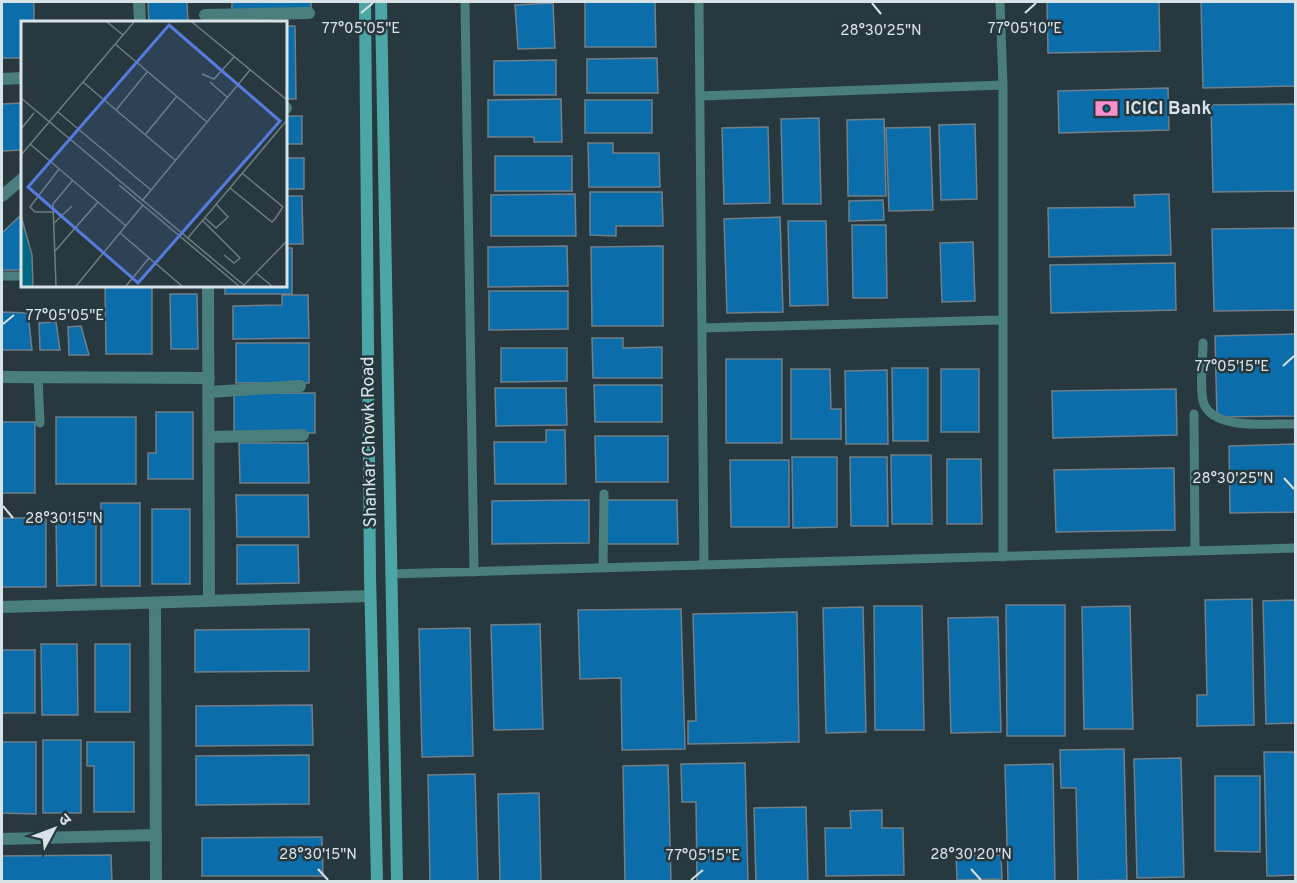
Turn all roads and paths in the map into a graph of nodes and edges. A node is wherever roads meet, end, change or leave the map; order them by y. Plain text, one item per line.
1 (139, 2) edge
2 (205, 2) edge
3 (365, 2) edge
4 (381, 2) edge
5 (465, 2) edge
6 (699, 2) edge
7 (1000, 2) edge
8 (309, 13) dead end
9 (205, 19) edge
10 (140, 21) edge
11 (21, 78) edge
12 (2, 79) edge
13 (1003, 85) junction
14 (700, 96) junction
15 (21, 180) edge
16 (2, 196) edge
17 (2, 276) edge
18 (21, 276) edge
19 (208, 286) edge
20 (1002, 320) junction
21 (702, 328) junction
22 (1203, 343) dead end
23 (2, 376) edge
24 (38, 377) junction
25 (209, 378) junction
26 (300, 386) dead end
27 (209, 392) junction
28 (1194, 414) dead end
29 (40, 423) dead end
30 (1296, 424) edge
31 (303, 435) dead end
32 (209, 437) junction
33 (604, 494) dead end
34 (1296, 548) edge
35 (1195, 551) junction
36 (1003, 557) junction
37 (704, 565) junction
38 (603, 568) junction
39 (474, 572) junction
40 (390, 574) junction
41 (370, 596) junction
42 (209, 600) junction
43 (155, 604) junction
44 (2, 607) edge
45 (156, 835) junction
46 (2, 838) edge
47 (156, 882) edge
48 (377, 882) edge
49 (397, 882) edge

1 - 10 street
2 - 9 street
3 - 41 main road, Shankar Chowk Road
4 - 40 main road, Shankar Chowk Road
5 - 39 lane
6 - 14 lane
7 - 13 lane
8 - 9 street
11 - 12 street
13 - 14 lane
13 - 20 lane
14 - 21 lane
15 - 16 street
17 - 18 lane
19 - 25 street
20 - 21 lane
20 - 36 lane
21 - 37 lane
22 - 30 lane
23 - 24 street
24 - 25 street
24 - 29 lane
25 - 27 street
26 - 27 street
27 - 32 street
28 - 35 lane
31 - 32 street
32 - 42 street
33 - 38 lane
34 - 35 lane
35 - 36 lane
36 - 37 lane
37 - 38 lane
38 - 39 lane
39 - 40 lane
40 - 49 main road, Shankar Chowk Road
41 - 42 street
41 - 48 main road, Shankar Chowk Road
42 - 43 street
43 - 44 street
43 - 45 street
45 - 46 street
45 - 47 street

